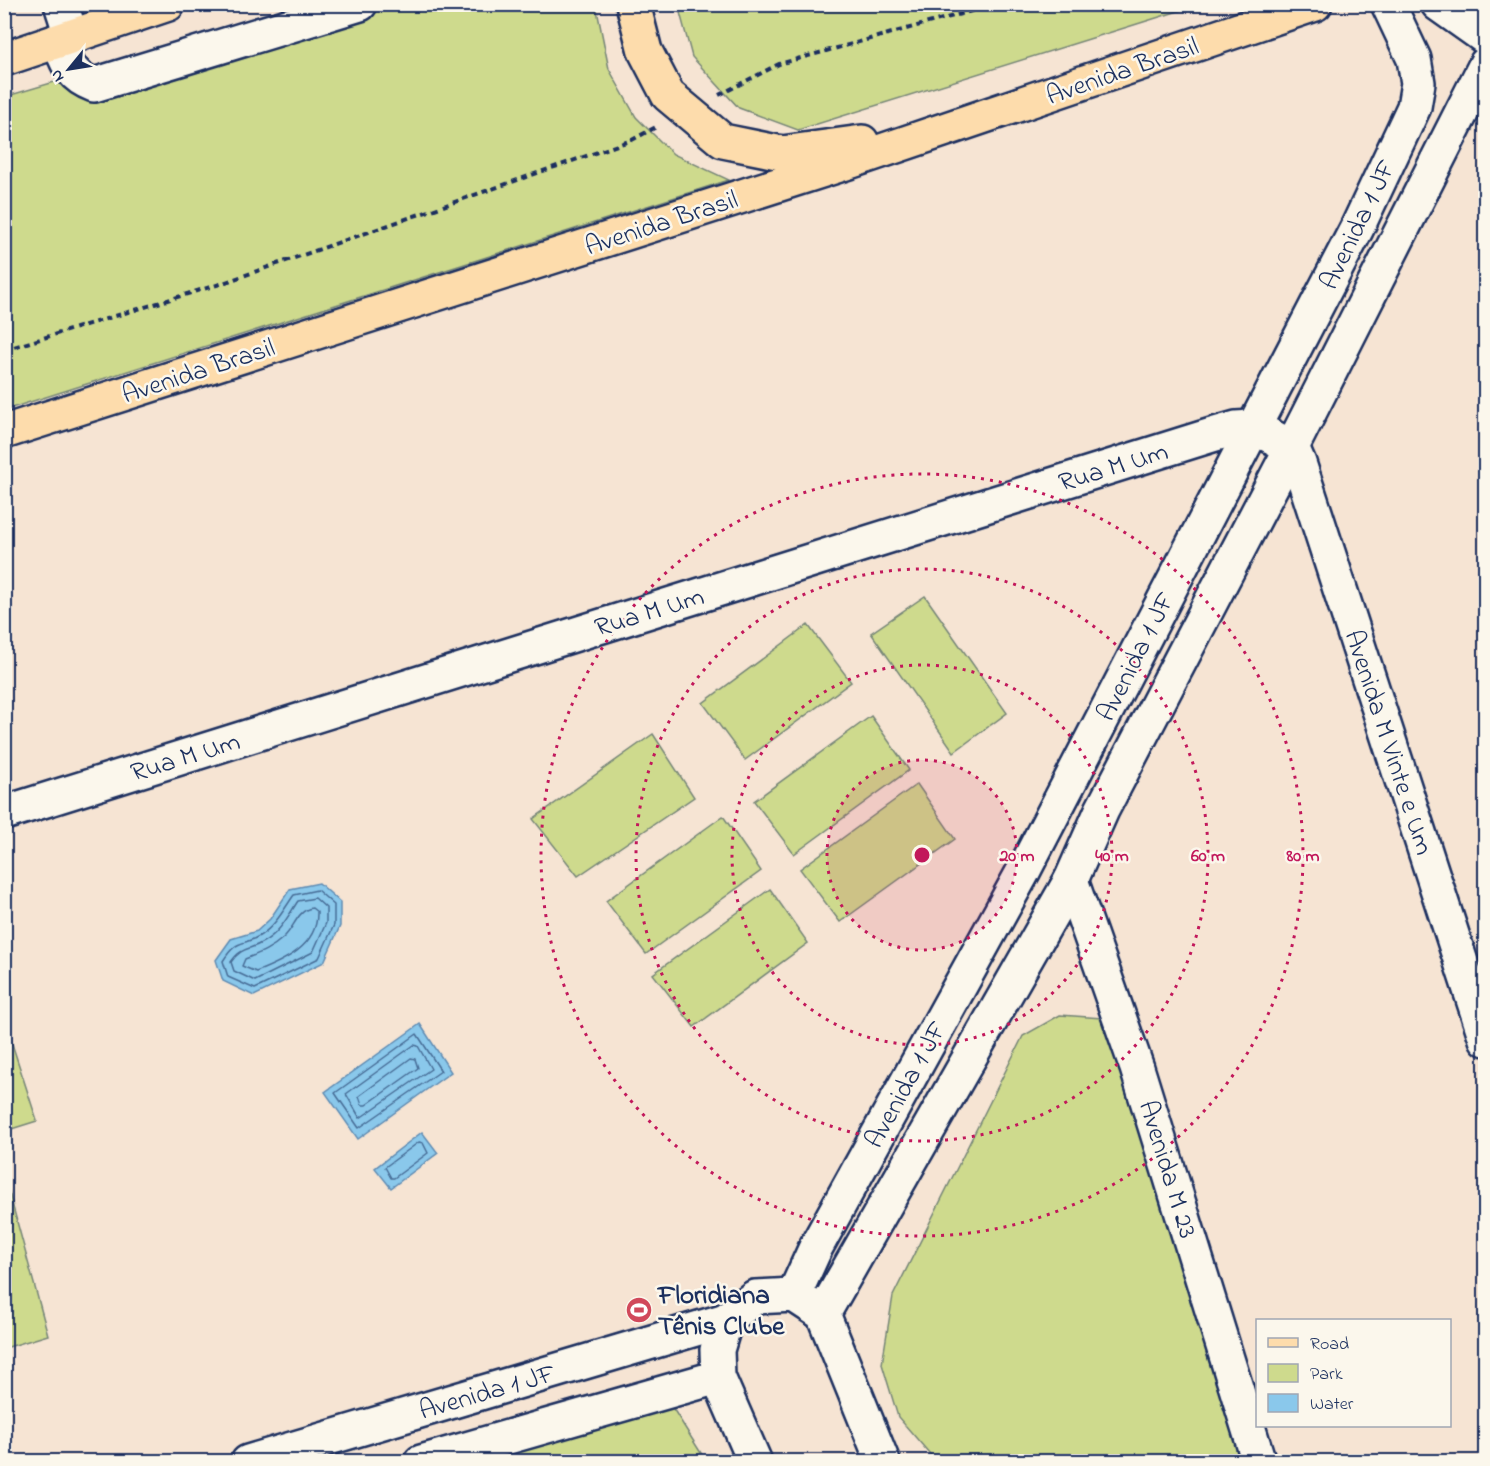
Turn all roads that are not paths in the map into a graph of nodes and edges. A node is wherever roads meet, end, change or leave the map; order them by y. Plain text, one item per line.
1 (61, 4) edge
2 (168, 4) edge
3 (360, 4) edge
4 (633, 4) edge
5 (1315, 4) edge
6 (1389, 4) edge
7 (1438, 4) edge
8 (64, 37) junction
9 (1485, 38) edge
10 (4, 58) edge
11 (1485, 64) edge
12 (1476, 101) edge
13 (940, 131) junction
14 (1253, 427) junction
15 (4, 432) edge
16 (1292, 447) junction
17 (1064, 792) junction
18 (1102, 810) junction
19 (4, 813) edge
20 (1071, 880) junction
21 (964, 977) junction
22 (1002, 998) junction
23 (1485, 1039) edge
24 (794, 1295) junction
25 (823, 1314) junction
26 (726, 1320) junction
27 (718, 1377) junction
28 (886, 1460) edge
29 (248, 1461) edge
30 (421, 1461) edge
31 (755, 1461) edge
32 (1259, 1461) edge

1 - 8 street
2 - 8 main road
3 - 8 street
4 - 13 main road
5 - 13 main road, Avenida Brasil
6 - 14 street, Avenida 1 JF
7 - 9 street
8 - 10 main road
11 - 12 street, Avenida 1 JF
12 - 16 street, Avenida 1 JF
13 - 15 main road, Avenida Brasil
14 - 16 street
14 - 17 street, Avenida 1 JF
14 - 19 street, Rua M Um
16 - 18 street, Avenida 1 JF
16 - 23 street, Avenida M Vinte e Um
17 - 18 street
17 - 21 street, Avenida 1 JF
18 - 20 street, Avenida 1 JF
20 - 22 street, Avenida 1 JF
20 - 32 street, Avenida M 23
21 - 22 street
21 - 24 street, Avenida 1 JF
22 - 25 street, Avenida 1 JF
24 - 25 street
24 - 26 street
25 - 28 street
26 - 27 street
26 - 29 street, Avenida 1 JF
27 - 30 street, Avenida 1 JF
27 - 31 street

